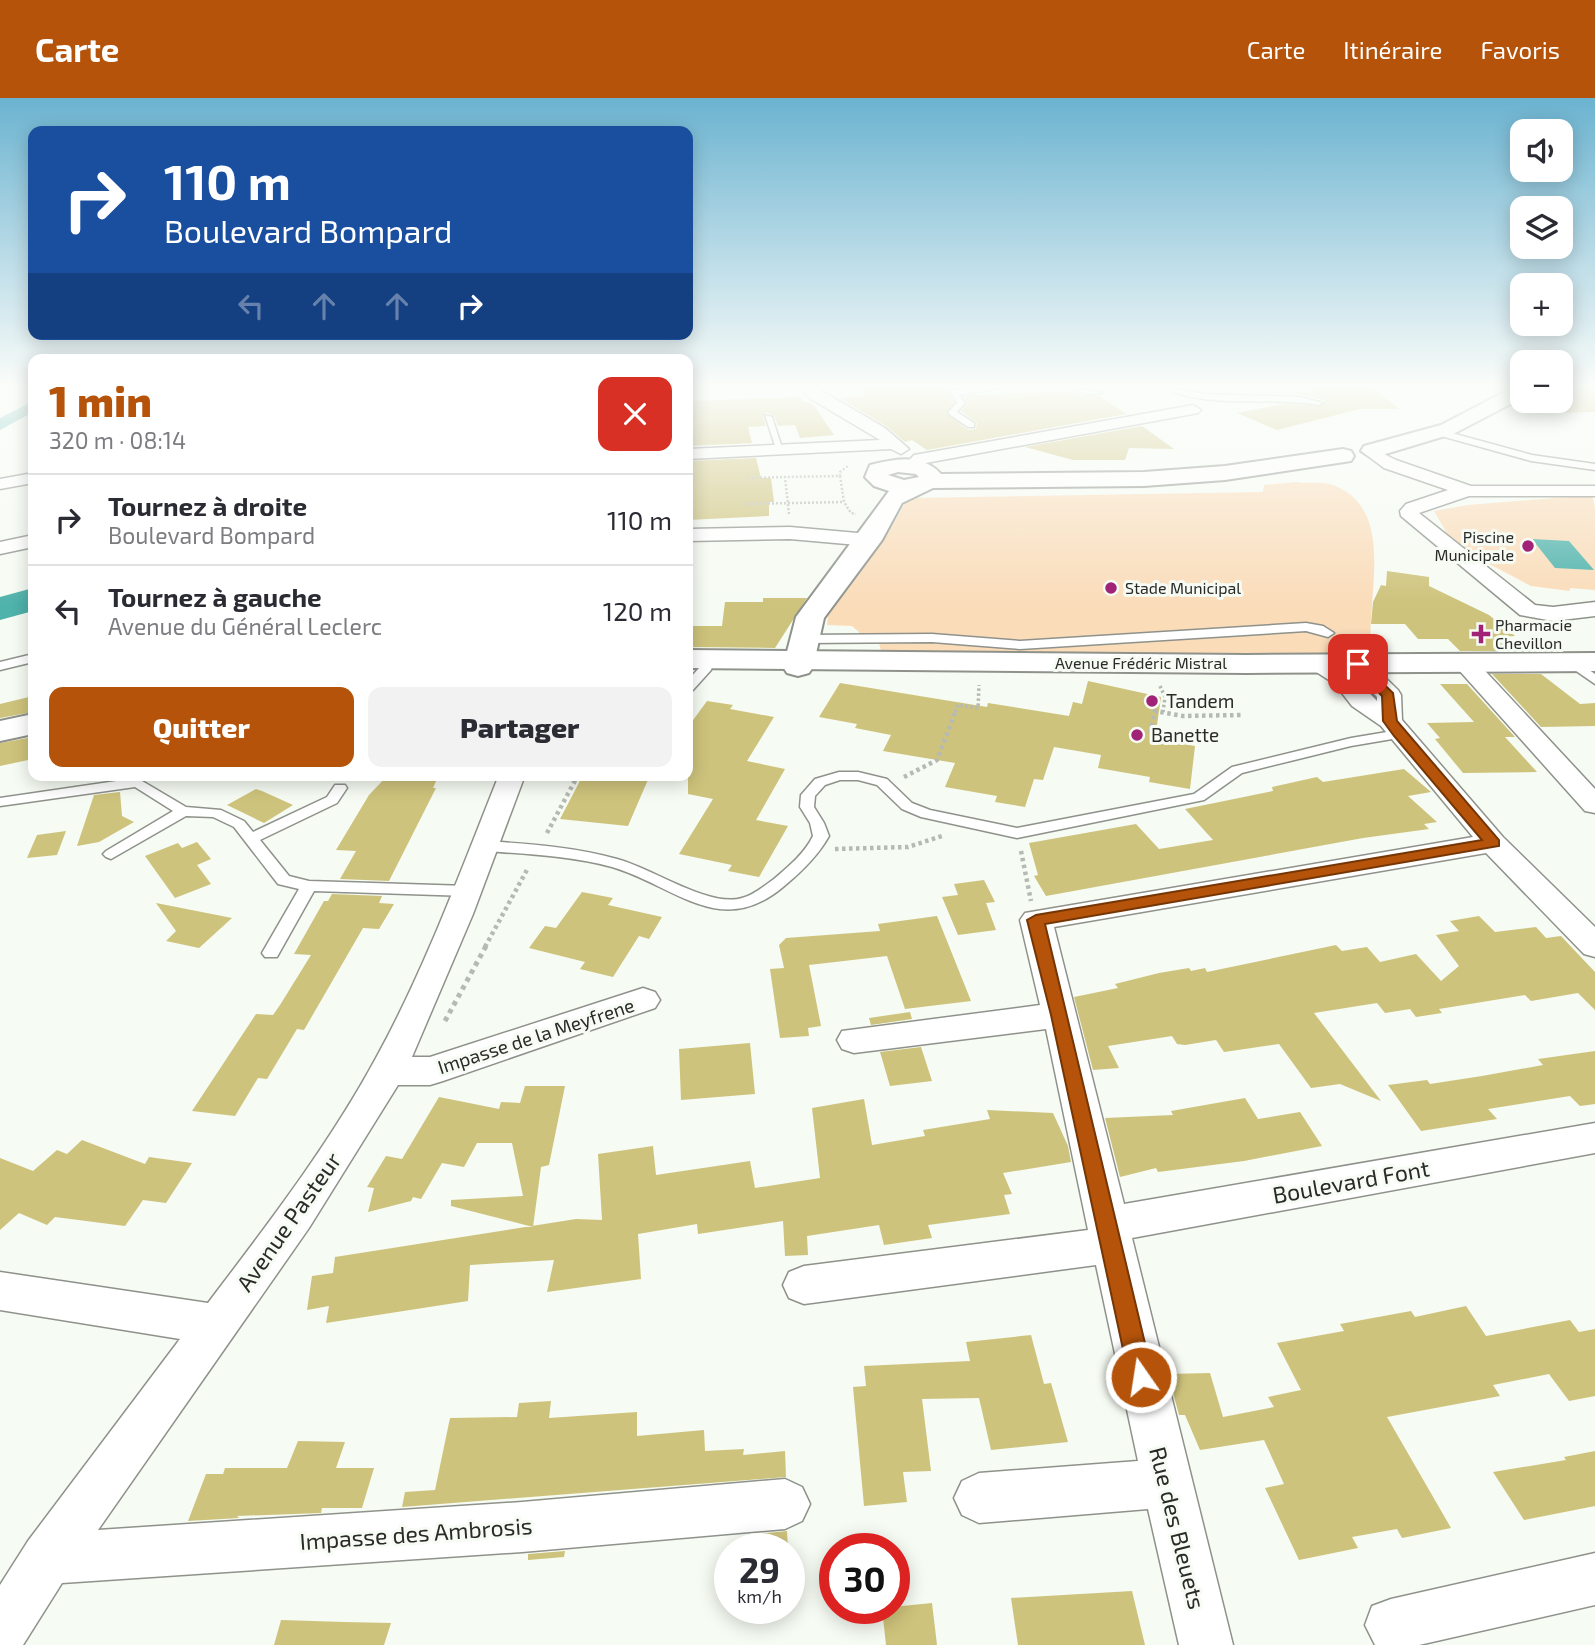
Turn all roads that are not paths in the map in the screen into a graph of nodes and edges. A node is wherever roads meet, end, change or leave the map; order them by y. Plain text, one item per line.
1 (818, 459) edge
2 (893, 459) edge
3 (920, 459) edge
4 (1323, 459) edge
5 (1375, 459) edge
6 (1539, 459) edge
7 (1595, 467) edge
8 (28, 479) edge
9 (899, 481) junction
10 (0, 484) edge
11 (1469, 491) junction
12 (1595, 491) edge
13 (693, 535) edge
14 (28, 542) edge
15 (0, 548) edge
16 (1595, 609) edge
17 (1328, 633) dead end
18 (815, 649) junction
19 (28, 659) edge
20 (1401, 664) junction
21 (1466, 664) junction
22 (0, 666) edge
23 (1588, 668) edge
24 (1350, 669) junction
25 (694, 674) edge
26 (1392, 717) junction
27 (28, 725) edge
28 (0, 730) edge
29 (510, 781) edge
30 (340, 788) dead end
31 (0, 802) edge
32 (1595, 804) edge
33 (183, 811) junction
34 (251, 839) junction
35 (1493, 843) junction
36 (485, 846) junction
37 (111, 854) dead end
38 (309, 886) junction
39 (468, 891) junction
40 (1595, 946) edge
41 (271, 953) dead end
42 (643, 1000) dead end
43 (1060, 1015) junction
44 (854, 1040) dead end
45 (388, 1071) junction
46 (1595, 1139) edge
47 (1109, 1235) junction
48 (804, 1285) dead end
49 (0, 1291) edge
50 (217, 1325) junction
51 (1165, 1483) junction
52 (979, 1498) dead end
53 (785, 1504) dead end
54 (46, 1559) junction
55 (1595, 1579) edge
56 (1391, 1625) dead end
57 (0, 1632) edge
58 (1206, 1645) edge

1 - 9 street
2 - 9 street
3 - 9 street
4 - 9 street
5 - 11 street
6 - 7 lane
8 - 10 street
9 - 13 street
9 - 18 street
11 - 12 street
11 - 16 street
14 - 15 street
17 - 18 lane
18 - 24 street, Avenue Frédéric Mistral
18 - 25 street, Avenue Frédéric Mistral
19 - 22 lane
20 - 21 street, Avenue Frédéric Mistral
20 - 24 street, Avenue Frédéric Mistral
20 - 26 street
21 - 23 street, Avenue Frédéric Mistral
21 - 32 street
24 - 26 street
26 - 35 street
26 - 36 lane
27 - 28 street
29 - 36 street, Avenue Pasteur
30 - 34 lane
31 - 33 lane
33 - 34 lane
33 - 37 lane
34 - 38 lane
35 - 40 street
35 - 43 street, Rue des Bleuets
36 - 39 street, Avenue Pasteur
38 - 39 lane
38 - 41 lane
39 - 45 street, Avenue Pasteur
42 - 45 street, Impasse de la Meyfrene
43 - 44 street
43 - 47 street, Rue des Bleuets
45 - 50 street, Avenue Pasteur
46 - 47 street, Boulevard Font
47 - 48 street, Boulevard Font
47 - 51 street, Rue des Bleuets
49 - 50 street
50 - 54 street, Avenue Pasteur
51 - 52 street
51 - 58 street, Rue des Bleuets
53 - 54 street, Impasse des Ambrosis
54 - 57 street, Avenue Pasteur
55 - 56 street

